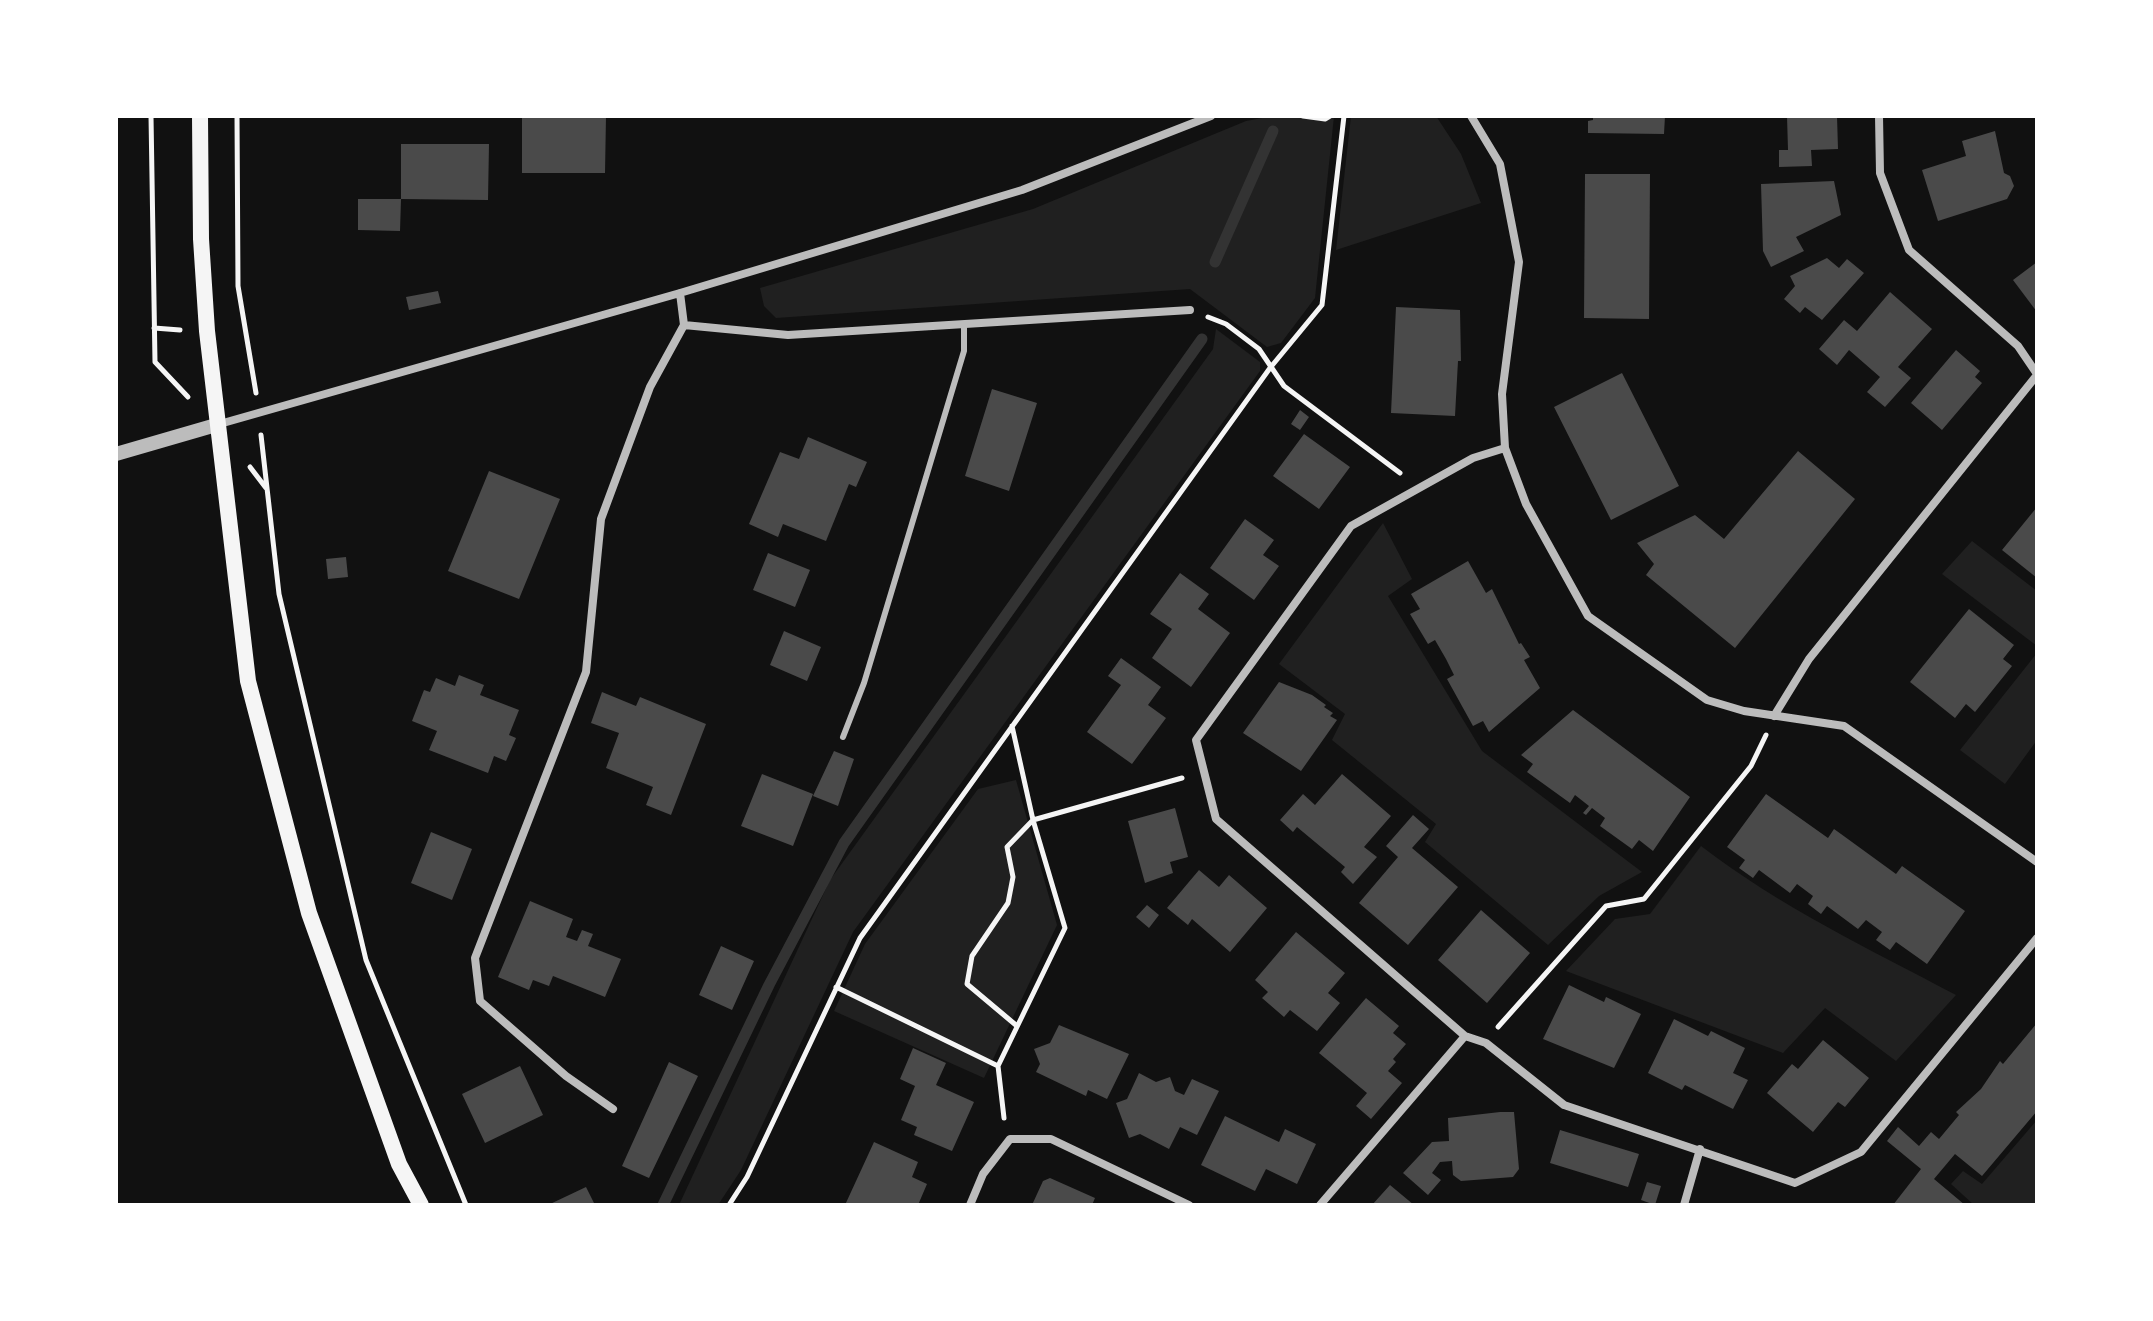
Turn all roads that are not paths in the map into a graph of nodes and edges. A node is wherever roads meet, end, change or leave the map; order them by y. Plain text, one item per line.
1 (200, 116) edge
2 (1211, 116) edge
3 (1471, 116) edge
4 (1879, 116) edge
5 (680, 293) junction
6 (1190, 310) dead end
7 (964, 324) junction
8 (684, 325) junction
9 (2037, 375) edge
10 (216, 425) junction
11 (1505, 448) junction
12 (116, 454) edge
13 (1774, 716) junction
14 (843, 737) dead end
15 (2037, 862) edge
16 (2037, 938) edge
17 (1465, 1036) junction
18 (613, 1109) dead end
19 (1700, 1149) junction
20 (421, 1205) edge
21 (970, 1205) edge
22 (1189, 1205) edge
23 (1320, 1205) edge
24 (1684, 1205) edge

1 - 10 main road
2 - 5 street
3 - 11 street
4 - 9 street
5 - 8 street
5 - 10 street
6 - 7 street
7 - 8 street
7 - 14 lane
8 - 18 street
9 - 13 street
10 - 12 street
10 - 20 main road
11 - 13 street
11 - 17 street
13 - 15 street
16 - 19 street
17 - 19 street
17 - 23 street
19 - 24 street
21 - 22 street

